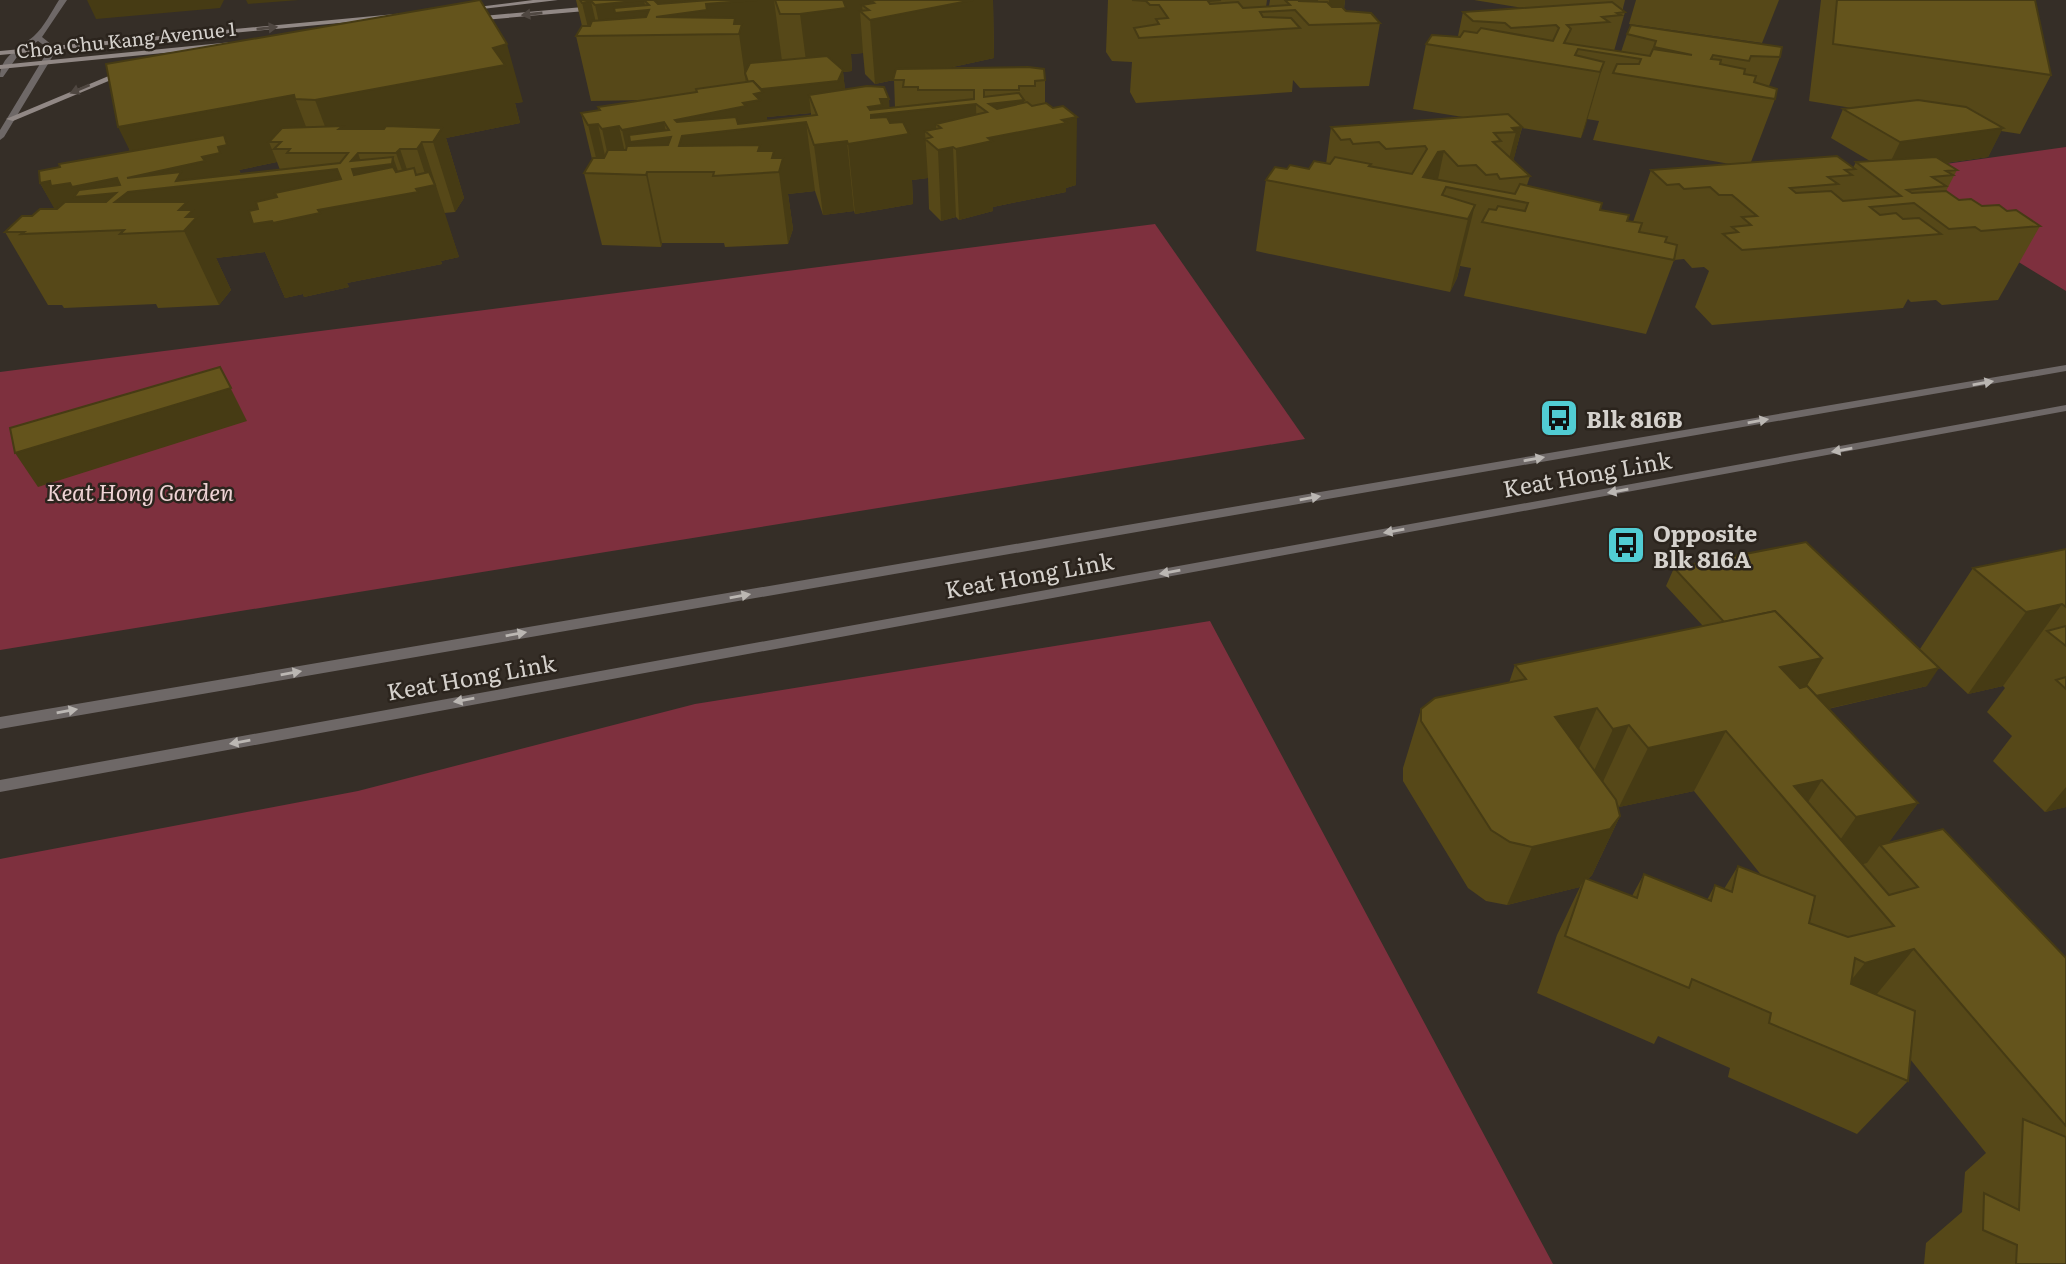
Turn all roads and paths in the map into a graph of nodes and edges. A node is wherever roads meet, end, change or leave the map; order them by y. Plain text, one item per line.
1 (64, 0) edge
2 (554, 0) edge
3 (604, 7) edge
4 (459, 9) edge
5 (418, 13) edge
6 (457, 21) edge
7 (38, 37) junction
8 (242, 43) edge
9 (215, 46) junction
10 (53, 49) junction
11 (16, 52) junction
12 (0, 53) edge
13 (163, 61) edge
14 (45, 62) junction
15 (4, 67) edge
16 (137, 68) edge
17 (0, 75) edge
18 (10, 119) junction
19 (0, 137) edge
20 (2066, 368) edge
21 (2066, 408) edge
22 (0, 723) edge
23 (0, 786) edge

1 - 7 street
2 - 4 street
3 -> 6 street
10 -> 5 street, Choa Chu Kang Avenue 1
7 - 10 street
7 - 11 street
8 - 9 street, Choa Chu Kang Avenue 1
9 - 13 street
9 - 14 street, Choa Chu Kang Avenue 1
10 - 11 street, Choa Chu Kang Avenue 1
10 - 14 street
11 - 12 street, Choa Chu Kang Avenue 1
11 - 15 street
14 - 15 street, Choa Chu Kang Avenue 1
14 - 18 street
15 - 17 street
16 -> 18 street
18 - 19 street
22 -> 20 street, Keat Hong Link
21 -> 23 street, Keat Hong Link

